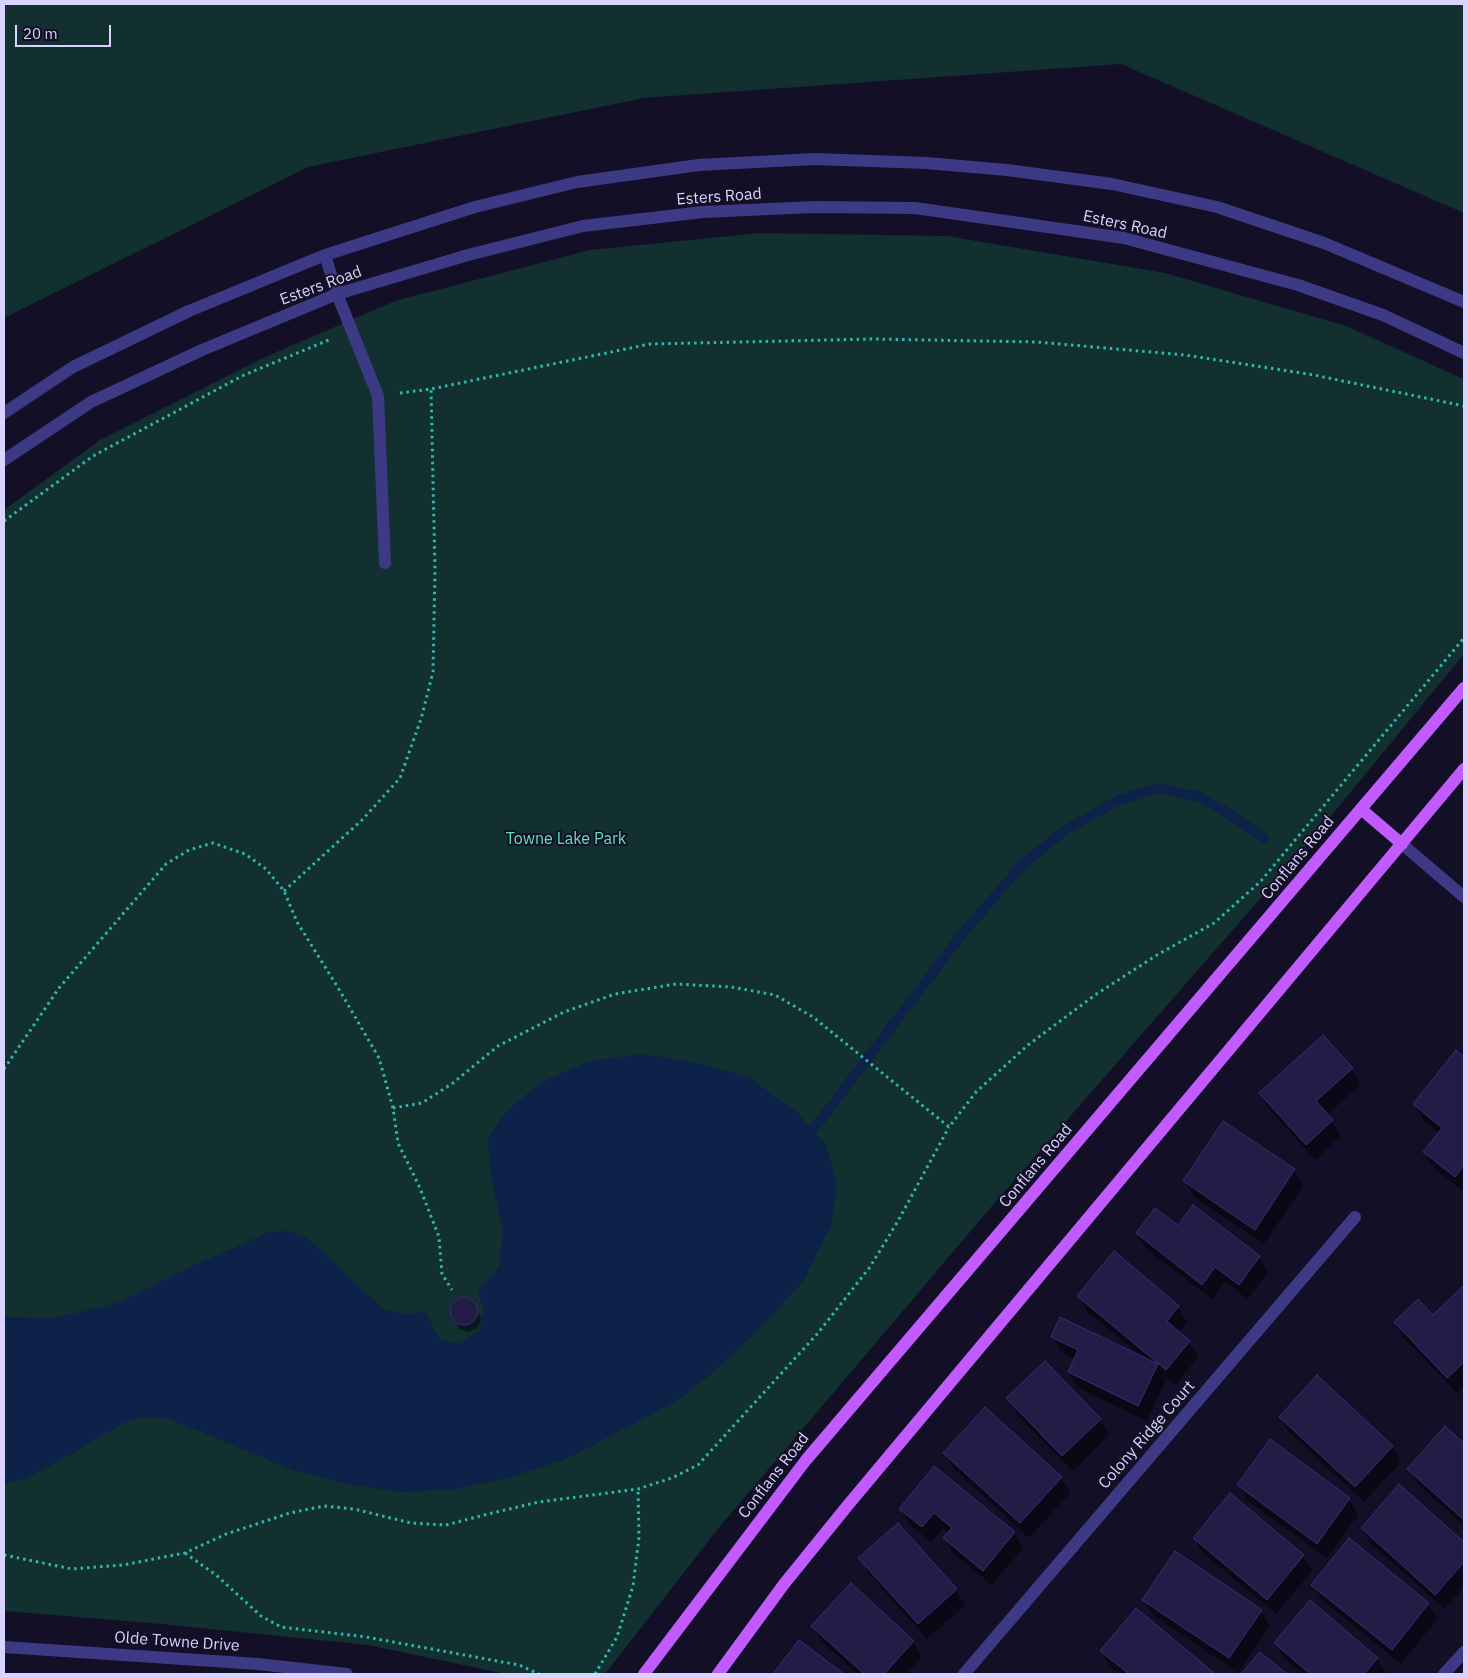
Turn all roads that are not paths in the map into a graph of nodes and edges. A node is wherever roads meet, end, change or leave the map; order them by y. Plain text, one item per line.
1 (325, 255) junction
2 (337, 294) junction
3 (1464, 302) edge
4 (1464, 353) edge
5 (4, 413) edge
6 (4, 460) edge
7 (385, 563) dead end
8 (1464, 688) edge
9 (1464, 770) edge
10 (1361, 809) junction
11 (1402, 844) junction
12 (1464, 897) edge
13 (1355, 1217) dead end
14 (4, 1647) edge
15 (1464, 1652) edge
16 (347, 1674) edge
17 (644, 1674) edge
18 (718, 1674) edge
19 (964, 1674) edge
20 (1444, 1674) edge

1 - 2 street
1 - 3 street, Esters Road
1 - 5 street, Esters Road
2 - 4 street, Esters Road
2 - 6 street, Esters Road
2 - 7 street
8 - 10 main road, Conflans Road
9 - 11 main road
10 - 11 main road
10 - 17 main road, Conflans Road
11 - 12 street
11 - 18 main road
13 - 19 street, Colony Ridge Court
14 - 16 street, Olde Towne Drive
15 - 20 street

